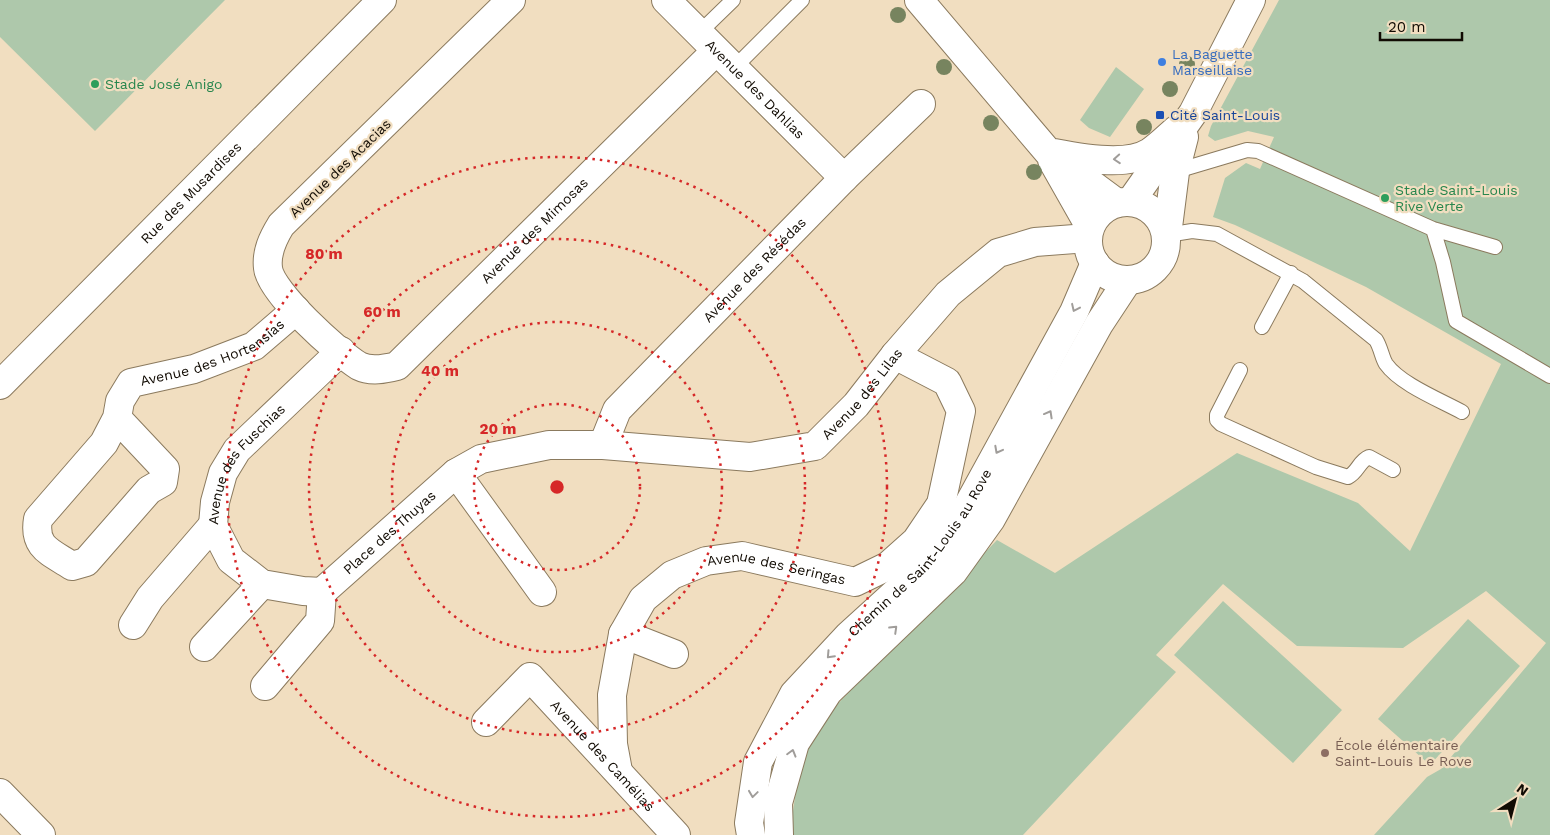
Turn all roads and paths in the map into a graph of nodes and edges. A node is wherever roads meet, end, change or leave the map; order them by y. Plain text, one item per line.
1 (382, 0) edge
2 (511, 0) edge
3 (666, 0) edge
4 (733, 0) edge
5 (802, 0) edge
6 (919, 0) edge
7 (1251, 0) edge
8 (716, 51) junction
9 (921, 104) dead end
10 (1188, 120) junction
11 (1048, 152) junction
12 (1162, 173) junction
13 (844, 178) junction
14 (1124, 202) junction
15 (1433, 229) junction
16 (1167, 235) junction
17 (1091, 243) junction
18 (1495, 247) dead end
19 (1291, 273) junction
20 (1128, 280) junction
21 (296, 310) junction
22 (1262, 327) dead end
23 (341, 350) junction
24 (894, 355) junction
25 (1240, 370) dead end
26 (1550, 376) edge
27 (0, 385) edge
28 (1462, 412) dead end
29 (117, 418) junction
30 (603, 445) junction
31 (481, 460) joint
32 (1393, 470) dead end
33 (456, 473) junction
34 (213, 525) junction
35 (262, 584) junction
36 (322, 592) junction
37 (542, 592) dead end
38 (133, 625) dead end
39 (623, 634) junction
40 (204, 647) dead end
41 (674, 654) dead end
42 (265, 686) dead end
43 (486, 722) dead end
44 (618, 771) junction
45 (0, 793) edge
46 (41, 835) edge
47 (676, 835) edge
48 (751, 835) edge
49 (779, 835) edge

1 - 27 street, Rue des Musardises
2 - 21 street, Avenue des Acacias
3 - 8 street, Avenue des Dahlias
4 - 8 lane
5 - 8 lane
6 - 11 street
7 - 10 street, Chemin de Saint-Louis au Rove
8 - 13 street, Avenue des Dahlias
8 - 23 street, Avenue des Mimosas
9 - 13 street, Avenue des Résédas
10 -> 11 street
10 - 12 street, Chemin de Saint-Louis au Rove
11 - 14 street
11 - 17 street
12 - 14 street, Chemin de Saint-Louis au Rove
12 - 15 lane
12 - 16 street, Chemin de Saint-Louis au Rove
13 - 30 street, Avenue des Résédas
14 - 16 street
14 - 17 street, Chemin de Saint-Louis au Rove
15 - 18 lane
15 - 26 lane
16 - 19 lane
16 - 20 street, Chemin de Saint-Louis au Rove
17 - 20 street
17 - 24 street, Avenue des Lilas
17 -> 48 street, Chemin de Saint-Louis au Rove
19 - 22 lane
19 - 28 lane
49 -> 20 street, Chemin de Saint-Louis au Rove
21 - 23 street, Avenue des Acacias
21 - 29 street, Avenue des Hortensias
23 - 34 street, Avenue des Fuschias
24 - 30 street, Avenue des Lilas
24 - 39 street, Avenue des Seringas
25 - 32 lane
29 - 29 street, Avenue des Hortensias
30 - 31 street, Avenue des Lilas
31 - 33 street, Place des Thuyas
33 - 36 street, Place des Thuyas
33 - 37 street
34 - 35 street, Avenue des Fuschias
34 - 38 street
35 - 36 street, Avenue des Fuschias
35 - 40 street
36 - 42 street
39 - 41 street
39 - 44 street, Avenue des Seringas
43 - 44 street, Avenue des Camélias
44 - 47 street, Avenue des Camélias
45 - 46 street

